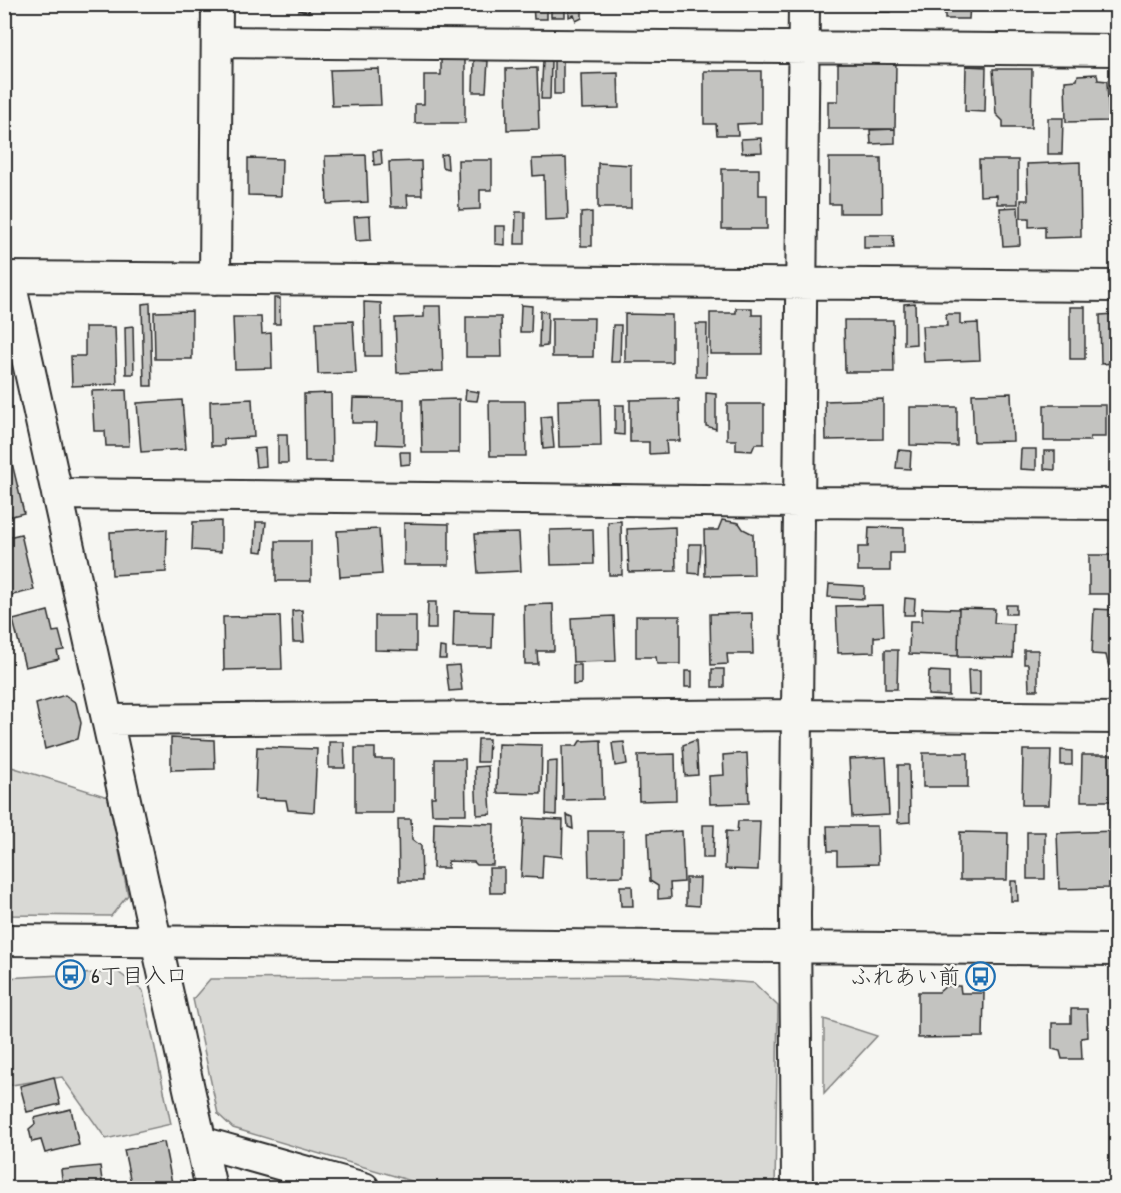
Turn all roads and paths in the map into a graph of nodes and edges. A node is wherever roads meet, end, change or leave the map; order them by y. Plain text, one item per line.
1 (217, 4) edge
2 (804, 4) edge
3 (217, 42) junction
4 (804, 48) junction
5 (1116, 50) edge
6 (7, 277) edge
7 (215, 279) junction
8 (801, 283) junction
9 (1116, 286) edge
10 (57, 494) junction
11 (799, 502) junction
12 (1116, 504) edge
13 (797, 715) junction
14 (1116, 718) edge
15 (107, 720) junction
16 (4, 940) edge
17 (156, 941) junction
18 (794, 947) junction
19 (1116, 950) edge
20 (201, 1142) junction
21 (211, 1188) edge
22 (364, 1188) edge
23 (797, 1188) edge

1 - 3 street
2 - 4 street
3 - 4 street
3 - 7 street
4 - 5 street
4 - 8 street
6 - 7 street
6 - 10 street
7 - 8 street
8 - 9 street
8 - 11 street
10 - 11 street
10 - 15 street
11 - 12 street
11 - 13 street
13 - 14 street
13 - 15 street
13 - 18 street
15 - 17 street
16 - 17 street
17 - 18 street
17 - 20 street
18 - 19 street
18 - 23 street
20 - 21 street
20 - 22 street

